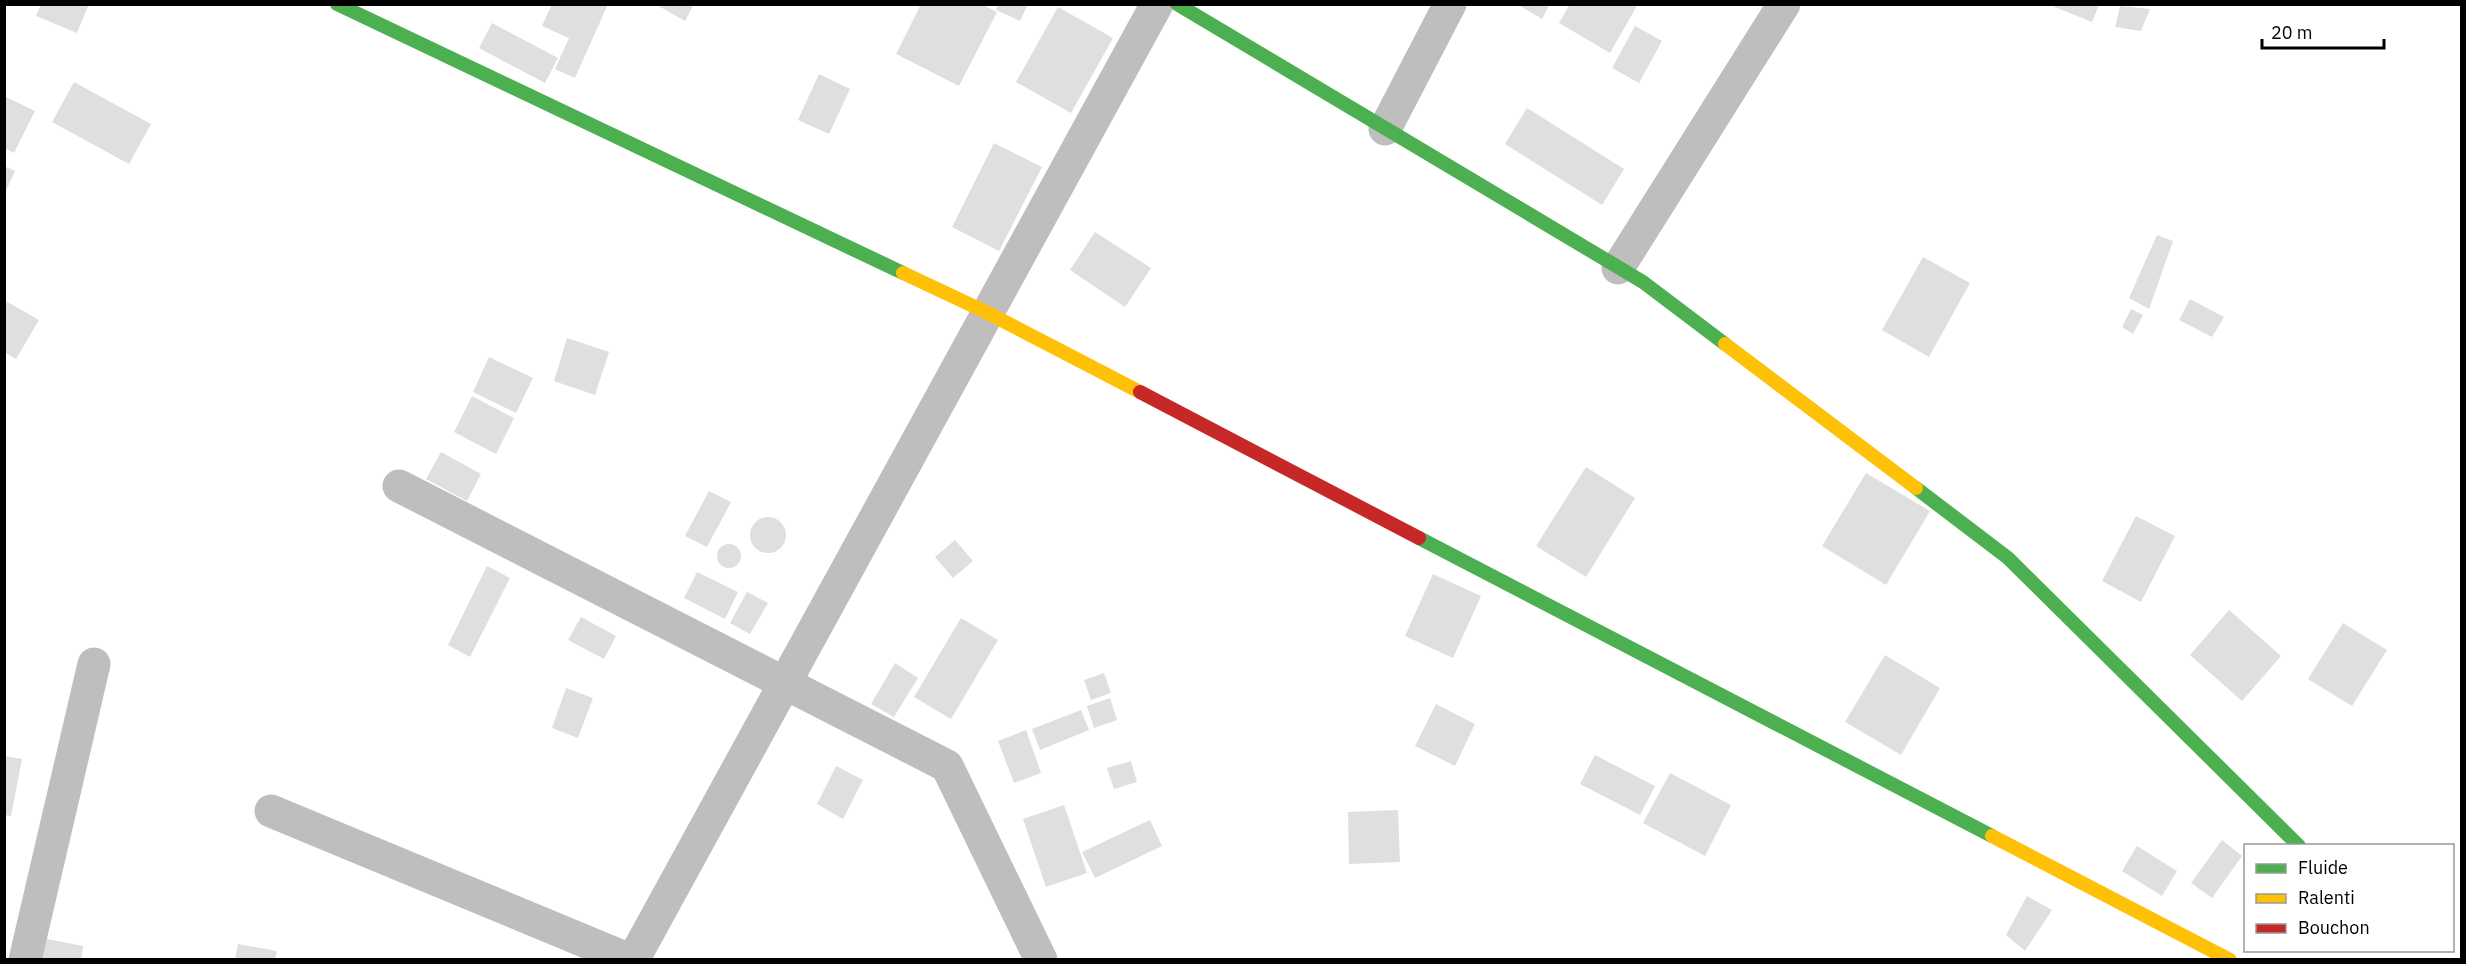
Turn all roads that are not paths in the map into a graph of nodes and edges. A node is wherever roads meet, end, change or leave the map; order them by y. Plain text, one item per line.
1 (337, 4) edge
2 (1157, 4) edge
3 (1177, 4) edge
4 (1450, 4) edge
5 (1784, 4) edge
6 (1385, 129) junction
7 (1618, 268) junction
8 (988, 313) junction
9 (399, 486) dead end
10 (93, 664) dead end
11 (785, 683) junction
12 (271, 811) dead end
13 (2297, 844) edge
14 (1038, 958) edge
15 (25, 960) edge
16 (631, 960) edge
17 (2230, 960) edge

1 - 8 street
2 - 8 street
3 - 6 street
4 - 6 street
5 - 7 street
6 - 7 street
7 - 13 street
8 - 11 street
8 - 17 street
9 - 11 street
10 - 15 street
11 - 14 street
11 - 16 street
12 - 16 street

